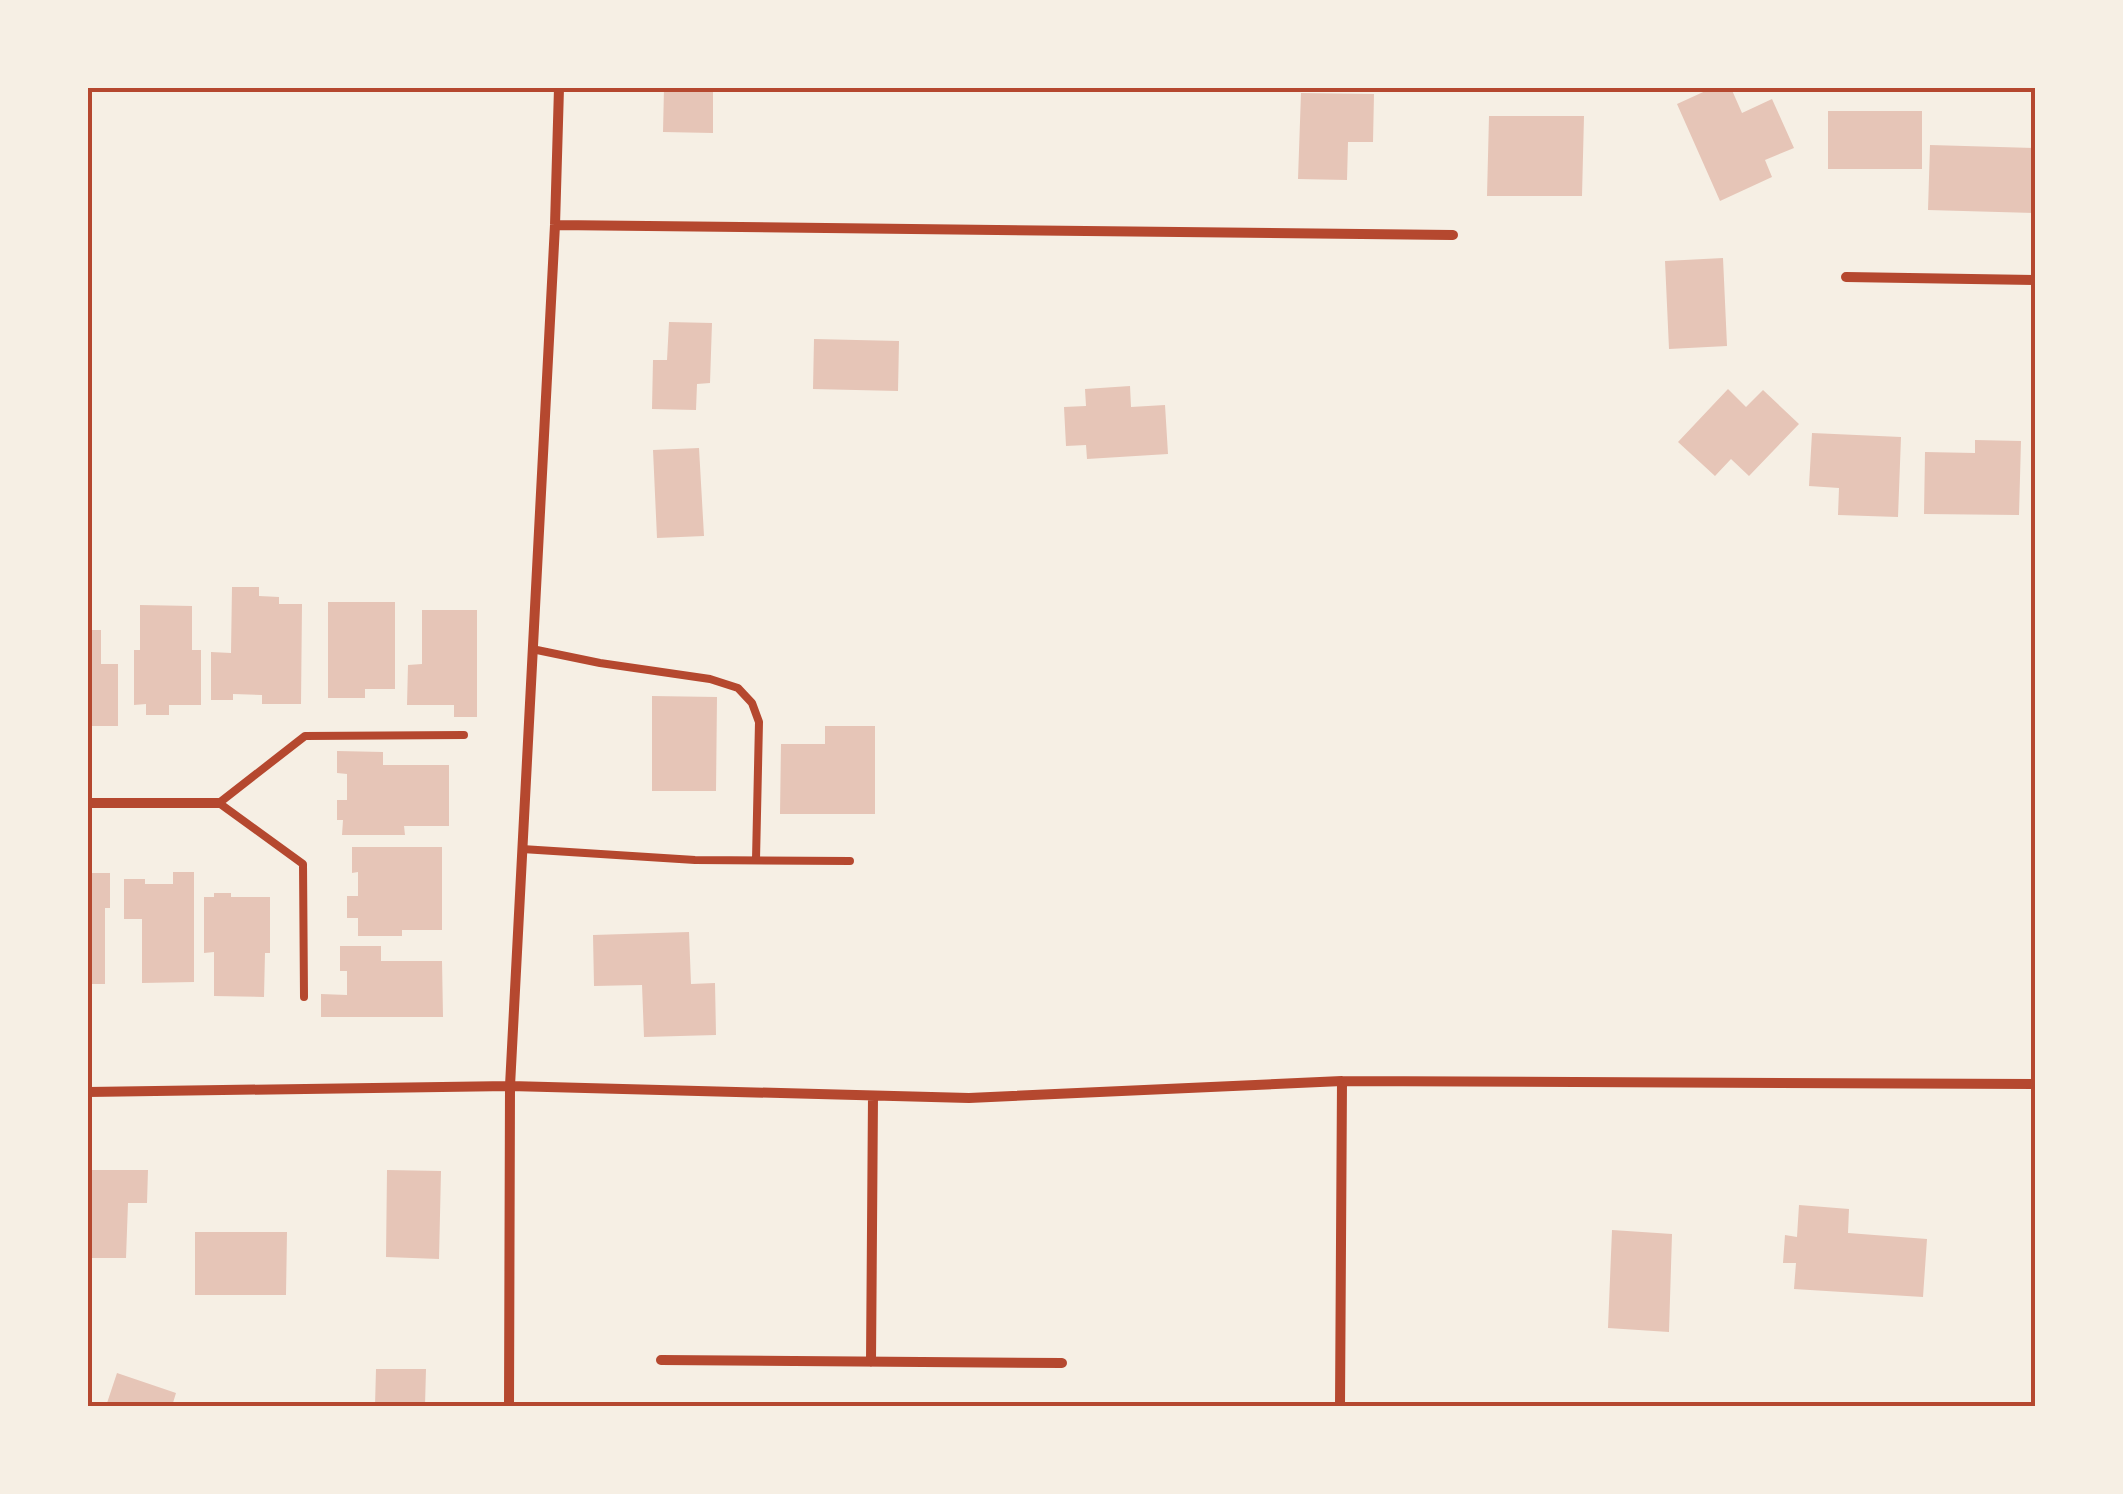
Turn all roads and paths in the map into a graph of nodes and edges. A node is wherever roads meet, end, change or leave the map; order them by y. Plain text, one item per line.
1 (559, 88) edge
2 (556, 225) junction
3 (1453, 234) dead end
4 (1846, 277) dead end
5 (2036, 280) edge
6 (532, 648) junction
7 (464, 735) dead end
8 (88, 803) edge
9 (219, 804) junction
10 (522, 848) junction
11 (756, 860) junction
12 (850, 861) dead end
13 (304, 997) dead end
14 (1342, 1082) junction
15 (2036, 1084) edge
16 (510, 1086) junction
17 (88, 1092) edge
18 (873, 1096) junction
19 (661, 1360) dead end
20 (871, 1362) junction
21 (1062, 1363) dead end
22 (509, 1406) edge
23 (1340, 1406) edge

1 - 2 street
2 - 3 street
2 - 6 street
4 - 5 street
6 - 10 street
6 - 11 lane
7 - 9 lane
8 - 9 street
9 - 13 lane
10 - 11 lane
10 - 16 street
11 - 12 lane
14 - 15 street
14 - 18 street
14 - 23 street
16 - 17 street
16 - 18 street
16 - 22 street
18 - 20 street
19 - 20 street
20 - 21 street

